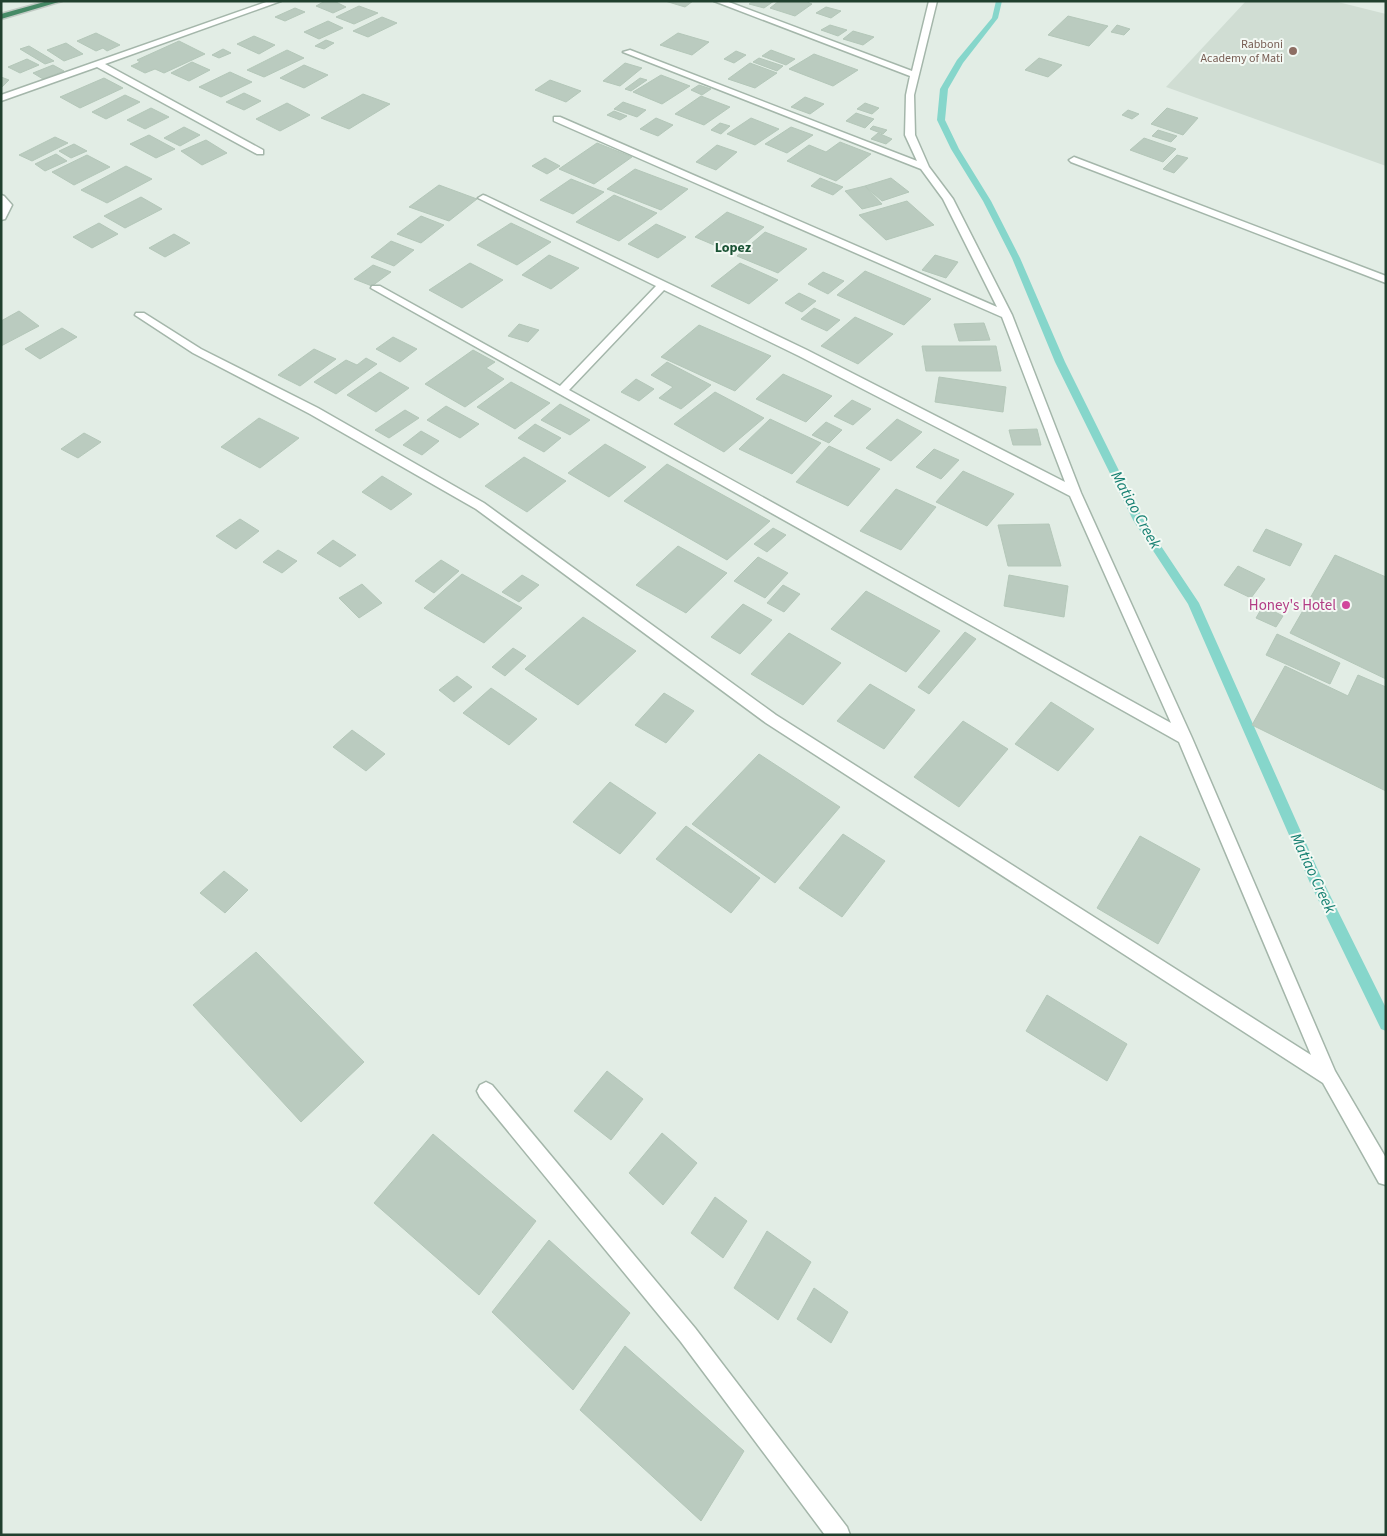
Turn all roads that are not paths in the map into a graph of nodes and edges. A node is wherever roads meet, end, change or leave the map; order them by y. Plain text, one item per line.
1 (58, 1) edge
2 (277, 1) edge
3 (718, 1) edge
4 (933, 1) edge
5 (1, 17) edge
6 (627, 52) dead end
7 (98, 64) junction
8 (915, 75) junction
9 (1, 98) edge
10 (558, 119) dead end
11 (260, 152) dead end
12 (1074, 160) dead end
13 (924, 167) junction
14 (1, 198) edge
15 (483, 198) dead end
16 (1, 217) edge
17 (1386, 280) edge
18 (663, 285) junction
19 (376, 288) dead end
20 (140, 315) dead end
21 (1007, 315) junction
22 (562, 391) junction
23 (1075, 493) junction
24 (1185, 738) junction
25 (1329, 1077) junction
26 (486, 1091) dead end
27 (1386, 1176) edge
28 (839, 1535) edge

1 - 5 highway
2 - 7 street
3 - 8 street
4 - 8 street
6 - 13 street
7 - 9 street
7 - 11 street
8 - 13 street
10 - 21 street
12 - 17 street
13 - 21 street
14 - 16 street
15 - 18 street
18 - 22 street
18 - 23 street
19 - 22 street
20 - 25 street
21 - 23 street
22 - 24 street
23 - 24 street
24 - 25 street
25 - 27 street
26 - 28 street

